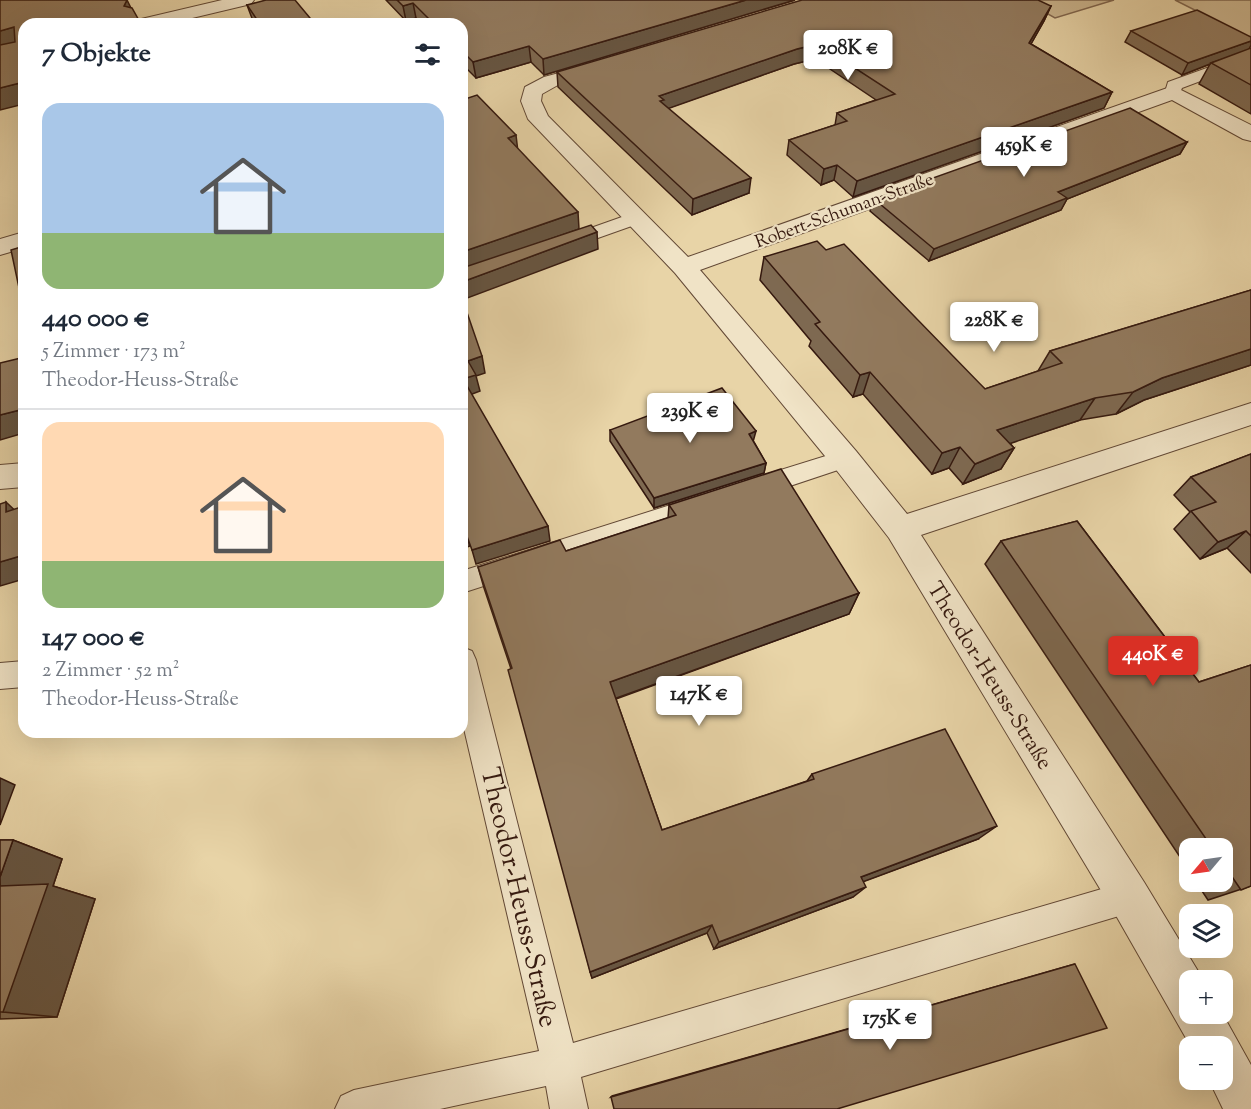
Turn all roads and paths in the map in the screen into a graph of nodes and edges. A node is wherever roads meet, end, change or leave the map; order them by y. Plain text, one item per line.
1 (245, 0) edge
2 (193, 12) edge
3 (168, 18) edge
4 (1251, 57) edge
5 (631, 58) edge
6 (1173, 92) junction
7 (1251, 134) edge
8 (636, 218) junction
9 (18, 242) edge
10 (0, 247) edge
11 (549, 249) edge
12 (684, 267) junction
13 (1251, 414) edge
14 (844, 459) junction
15 (18, 476) edge
16 (0, 477) edge
17 (900, 529) junction
18 (468, 580) edge
19 (18, 674) edge
20 (0, 676) edge
21 (468, 685) edge
22 (1129, 897) junction
23 (1179, 981) edge
24 (1205, 1024) edge
25 (1215, 1036) edge
26 (560, 1065) junction
27 (1233, 1066) edge
28 (354, 1109) edge
29 (569, 1109) edge
30 (1248, 1109) edge

1 - 2 street
2 - 3 street
4 - 6 lane, Robert-Schuman-Straße
5 - 8 street, Theodor-Heuss-Straße
6 - 7 street
6 - 12 street, Robert-Schuman-Straße
8 - 11 lane
8 - 12 street, Theodor-Heuss-Straße
9 - 10 street
12 - 14 street, Theodor-Heuss-Straße
13 - 17 street
14 - 17 street, Theodor-Heuss-Straße
14 - 18 lane
15 - 16 street
17 - 22 street, Theodor-Heuss-Straße
19 - 20 lane
21 - 26 lane, Theodor-Heuss-Straße
22 - 23 street, Theodor-Heuss-Straße
22 - 26 lane
24 - 25 street
26 - 28 lane
26 - 29 lane, Theodor-Heuss-Straße
27 - 30 street

